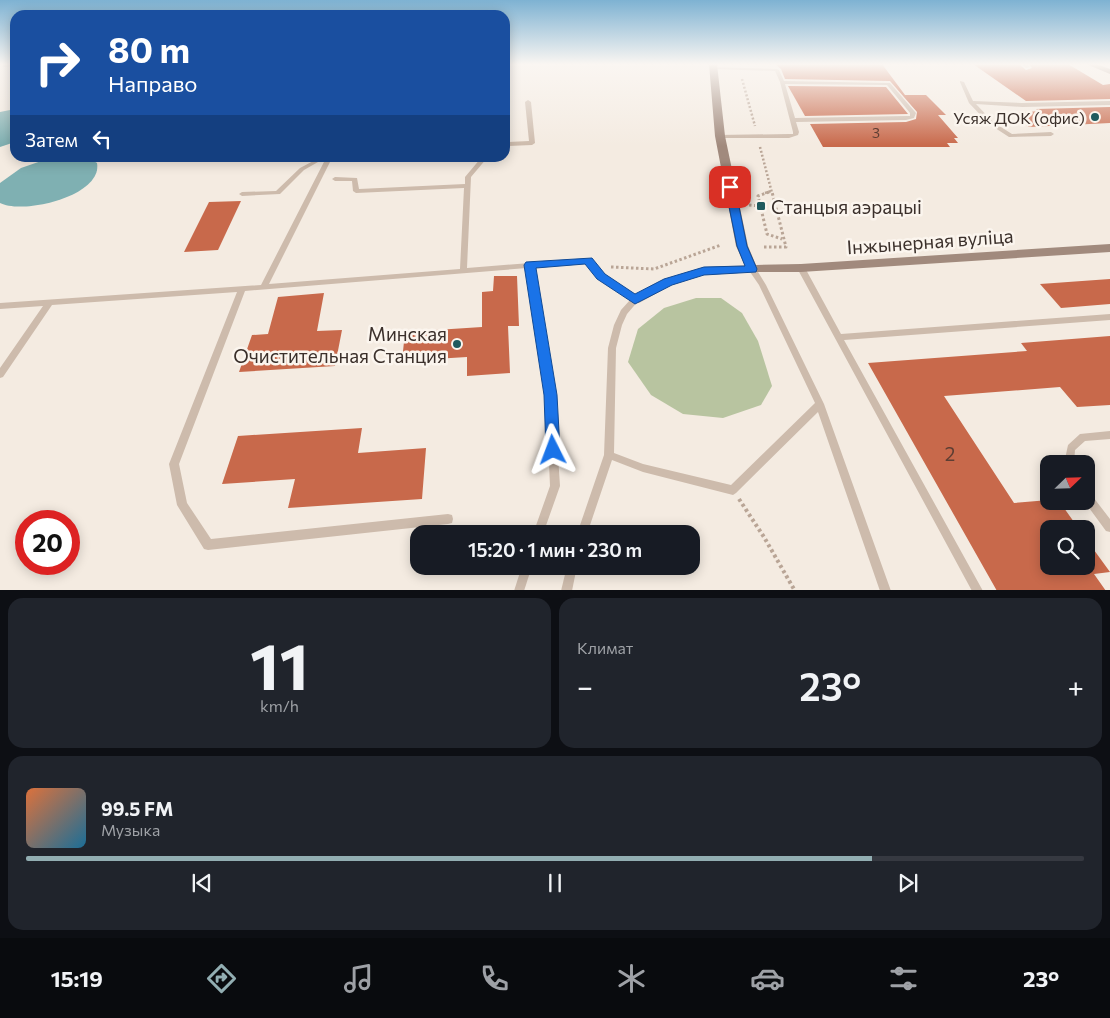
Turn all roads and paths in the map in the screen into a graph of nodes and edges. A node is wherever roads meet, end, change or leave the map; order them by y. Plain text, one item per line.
1 (716, 92) edge
2 (745, 92) edge
3 (785, 92) edge
4 (894, 92) edge
5 (966, 92) edge
6 (528, 102) dead end
7 (971, 102) junction
8 (1110, 103) edge
9 (794, 120) junction
10 (1051, 134) dead end
11 (720, 136) junction
12 (758, 137) junction
13 (510, 144) edge
14 (315, 162) edge
15 (327, 162) edge
16 (481, 162) edge
17 (335, 179) dead end
18 (468, 186) junction
19 (771, 191) junction
20 (242, 194) dead end
21 (783, 239) junction
22 (721, 245) dead end
23 (764, 247) dead end
24 (1110, 248) edge
25 (530, 265) junction
26 (801, 268) junction
27 (593, 269) junction
28 (752, 269) junction
29 (462, 271) junction
30 (263, 288) junction
31 (242, 290) junction
32 (635, 300) junction
33 (50, 302) junction
34 (0, 306) edge
35 (1110, 318) edge
36 (840, 337) junction
37 (0, 375) edge
38 (820, 404) junction
39 (1110, 435) edge
40 (609, 455) junction
41 (1070, 455) edge
42 (733, 490) junction
43 (1095, 508) edge
44 (448, 519) dead end
45 (541, 525) edge
46 (585, 525) edge
47 (1110, 527) edge
48 (524, 575) edge
49 (570, 575) edge
50 (519, 590) edge
51 (566, 590) edge
52 (795, 590) edge
53 (886, 590) edge
54 (978, 590) edge

1 - 11 street
2 - 12 path
3 - 9 lane
4 - 9 lane
5 - 7 lane
6 - 13 lane
7 - 8 lane
7 - 10 lane
9 - 12 lane
11 - 12 lane
11 - 28 street
12 - 19 path
14 - 20 lane
15 - 30 lane
16 - 18 lane
17 - 18 lane
18 - 29 lane
19 - 21 path
19 - 21 path
21 - 23 path
22 - 27 path
24 - 26 street, Інжынерная вуліца
25 - 27 lane
25 - 29 lane
25 - 45 lane
26 - 28 street, Інжынерная вуліца
26 - 36 lane
27 - 32 lane
28 - 32 street
28 - 38 lane
29 - 30 lane
30 - 31 lane
31 - 33 lane
31 - 44 lane
32 - 40 lane
33 - 34 lane
33 - 37 lane
35 - 36 lane
36 - 54 lane
38 - 42 lane
38 - 53 lane
39 - 41 lane
40 - 42 lane
40 - 46 lane
42 - 52 path
43 - 47 lane
48 - 50 lane
49 - 51 lane

